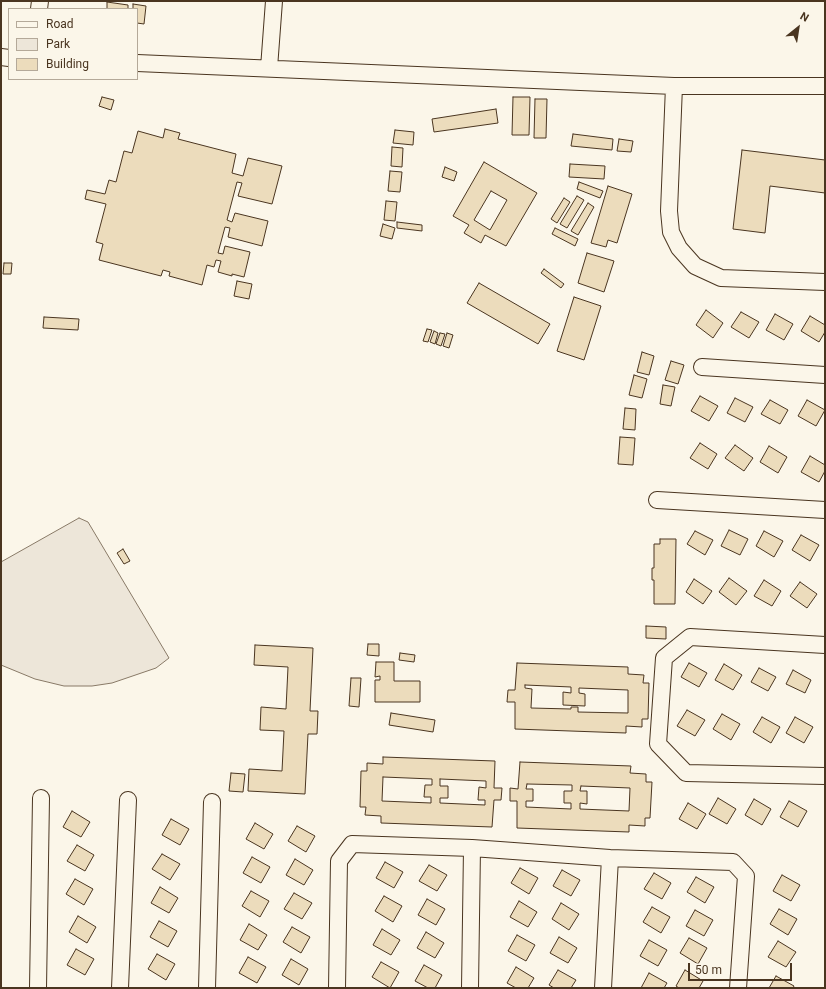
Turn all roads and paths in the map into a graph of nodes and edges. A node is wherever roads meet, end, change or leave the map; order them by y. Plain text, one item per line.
1 (274, 1) edge
2 (138, 63) edge
3 (269, 68) junction
4 (674, 86) junction
5 (825, 86) edge
6 (825, 282) edge
7 (702, 366) dead end
8 (825, 375) edge
9 (657, 500) dead end
10 (825, 510) edge
11 (825, 644) edge
12 (825, 776) edge
13 (41, 798) dead end
14 (128, 800) dead end
15 (212, 802) dead end
16 (472, 848) junction
17 (610, 858) junction
18 (38, 988) edge
19 (120, 988) edge
20 (207, 988) edge
21 (337, 988) edge
22 (470, 988) edge
23 (604, 988) edge
24 (738, 988) edge

1 - 3 street
2 - 3 street
3 - 4 street
4 - 5 street
4 - 6 street
7 - 8 street
9 - 10 street
11 - 12 street
13 - 18 street
14 - 19 street
15 - 20 street
16 - 17 street
16 - 21 street
16 - 22 street
17 - 23 street
17 - 24 street

